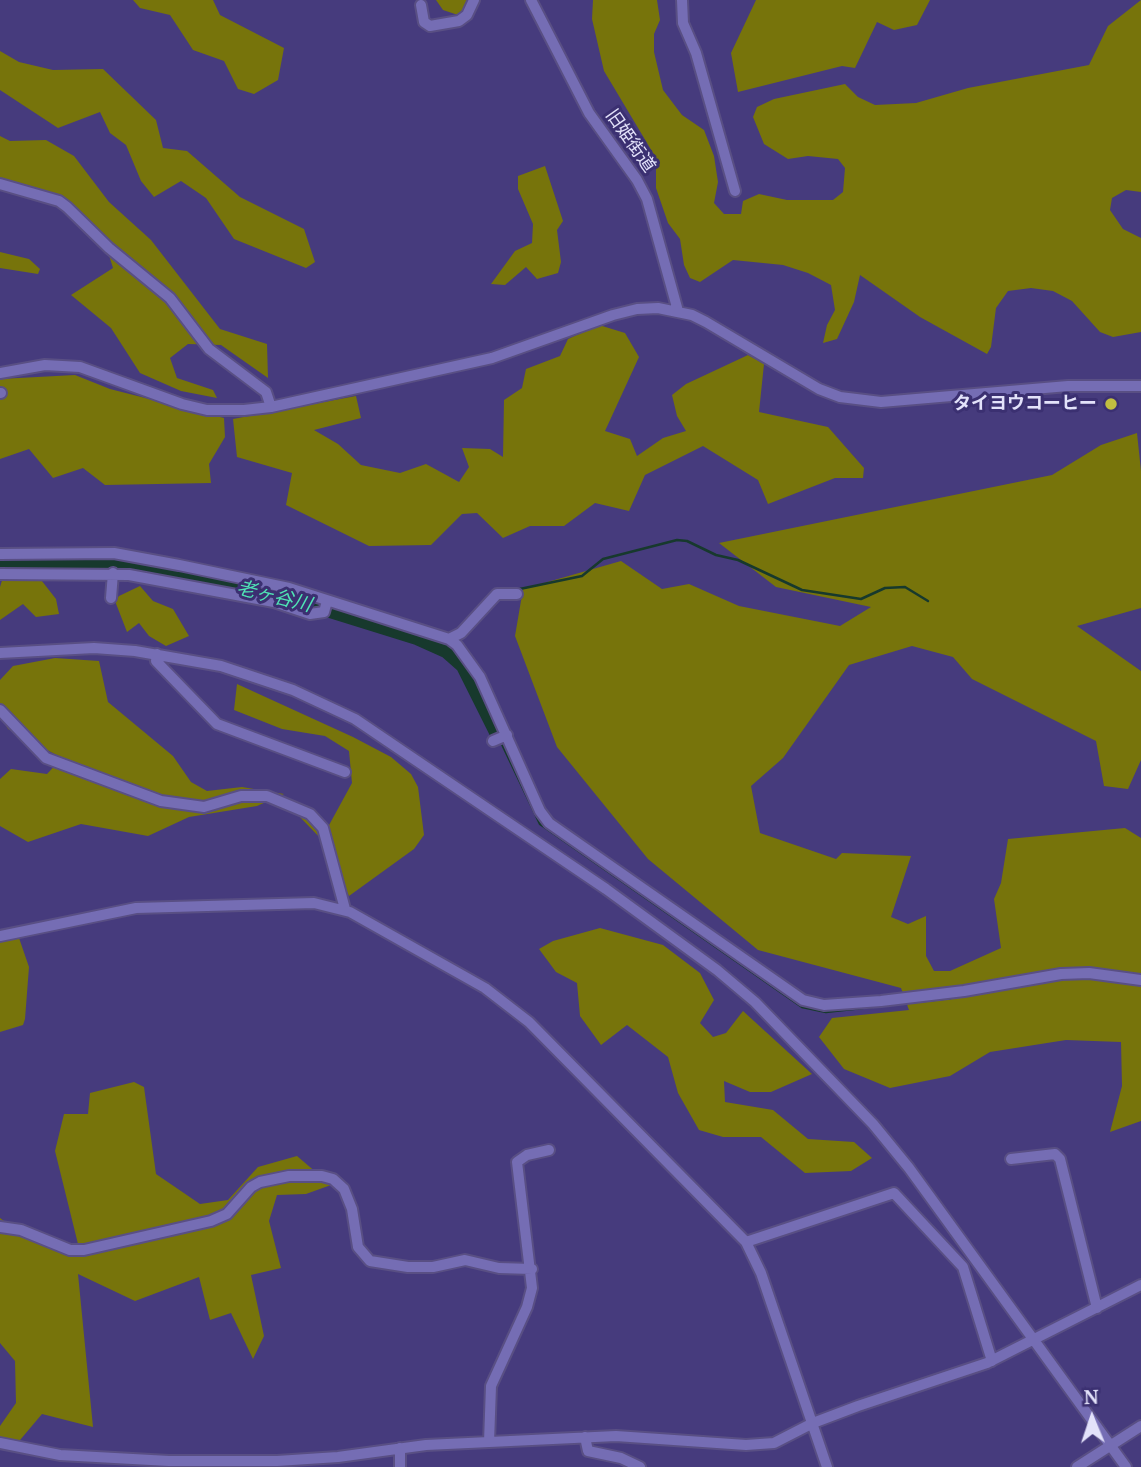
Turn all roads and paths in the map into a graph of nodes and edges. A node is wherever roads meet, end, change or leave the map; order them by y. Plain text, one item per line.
1 (474, 0) edge
2 (531, 0) edge
3 (682, 0) edge
4 (421, 5) dead end
5 (0, 184) edge
6 (735, 191) dead end
7 (678, 311) junction
8 (0, 373) edge
9 (1141, 386) edge
10 (271, 407) junction
11 (0, 554) edge
12 (113, 573) junction
13 (0, 574) edge
14 (517, 594) dead end
15 (111, 598) dead end
16 (327, 601) junction
17 (453, 642) junction
18 (0, 653) edge
19 (157, 654) junction
20 (0, 710) edge
21 (507, 735) junction
22 (493, 741) dead end
23 (345, 772) dead end
24 (613, 880) junction
25 (345, 909) junction
26 (0, 936) edge
27 (1141, 980) edge
28 (548, 1150) dead end
29 (1011, 1159) dead end
30 (0, 1227) edge
31 (746, 1242) junction
32 (532, 1269) junction
33 (1141, 1285) edge
34 (1097, 1308) junction
35 (1034, 1340) junction
36 (992, 1360) junction
37 (813, 1423) junction
38 (1141, 1426) edge
39 (586, 1437) junction
40 (489, 1442) junction
41 (0, 1443) edge
42 (1111, 1447) junction
43 (400, 1448) junction
44 (276, 1464) edge
45 (400, 1467) edge
46 (640, 1467) edge
47 (827, 1467) edge
48 (1077, 1467) edge
49 (1126, 1467) edge

1 - 4 street
2 - 7 street, 旧姫街道
3 - 6 street
5 - 10 street
7 - 9 street
7 - 10 street
8 - 10 street
11 - 16 street
12 - 13 street
12 - 15 street
12 - 16 street
14 - 17 street
16 - 17 street
17 - 21 street
18 - 19 street
19 - 23 street
19 - 24 street
20 - 25 street
21 - 22 street
21 - 24 street
24 - 27 street
24 - 35 street
25 - 26 street
25 - 31 street
28 - 32 street
29 - 34 street
30 - 32 street
31 - 36 street
31 - 37 street
32 - 40 street
33 - 34 street
34 - 35 street
35 - 36 street
35 - 42 street
36 - 37 street
37 - 39 street
37 - 47 street
38 - 42 street
39 - 40 street
39 - 46 street
40 - 43 street
41 - 44 street
42 - 48 street
42 - 49 street
43 - 44 street
43 - 45 street

